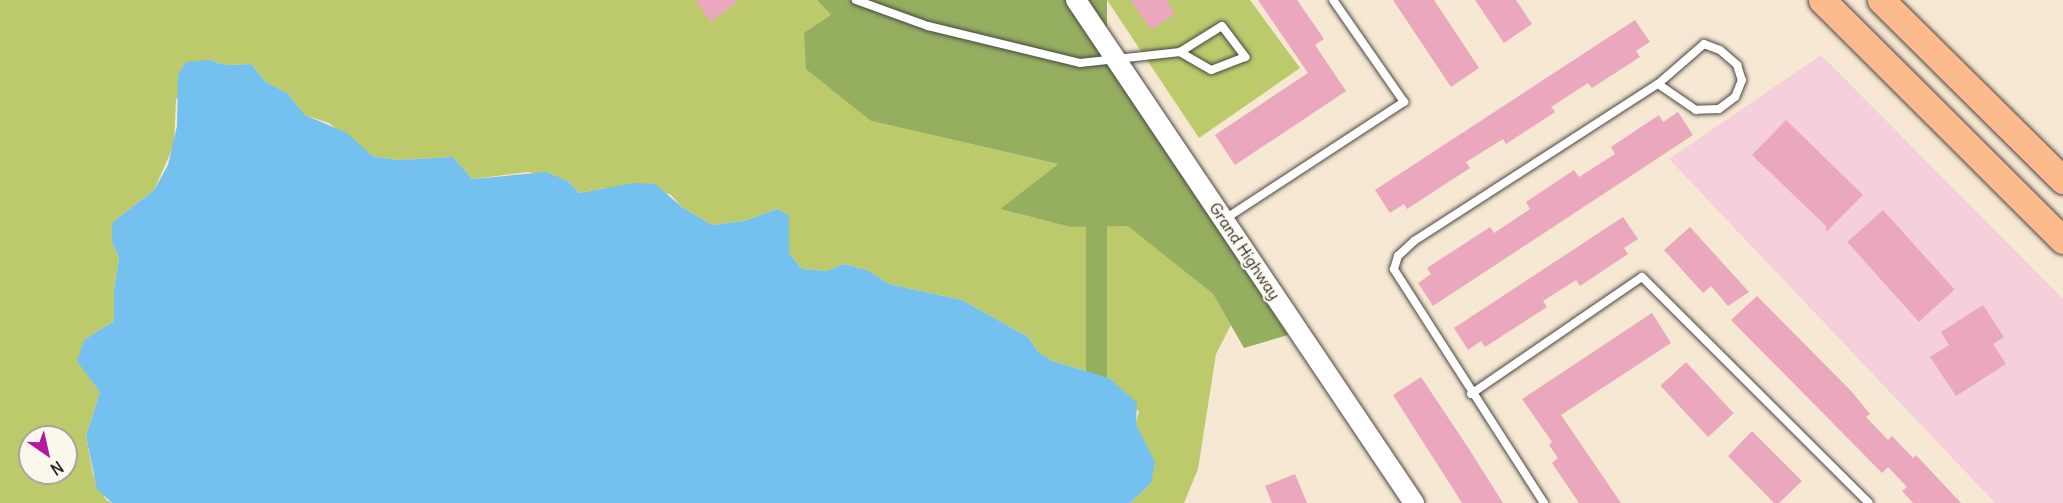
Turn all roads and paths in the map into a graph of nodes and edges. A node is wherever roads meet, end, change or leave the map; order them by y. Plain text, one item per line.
1 (856, 0) edge
2 (1076, 0) edge
3 (1333, 0) edge
4 (1822, 0) edge
5 (1881, 0) edge
6 (1180, 52) junction
7 (1115, 58) junction
8 (1658, 84) junction
9 (1996, 177) junction
10 (2063, 180) edge
11 (2063, 215) edge
12 (1224, 220) junction
13 (2063, 240) edge
14 (1471, 394) junction
15 (1414, 503) edge
16 (1544, 503) edge
17 (1869, 503) edge

1 - 7 lane
2 - 7 street, Grand Highway
3 - 12 lane
4 - 9 highway
5 - 10 highway
6 - 6 lane
6 - 7 lane
7 - 12 street, Grand Highway
8 - 8 lane
8 - 14 lane
9 - 11 highway
9 - 13 highway
12 - 15 street, Grand Highway
14 - 16 lane
14 - 17 lane

